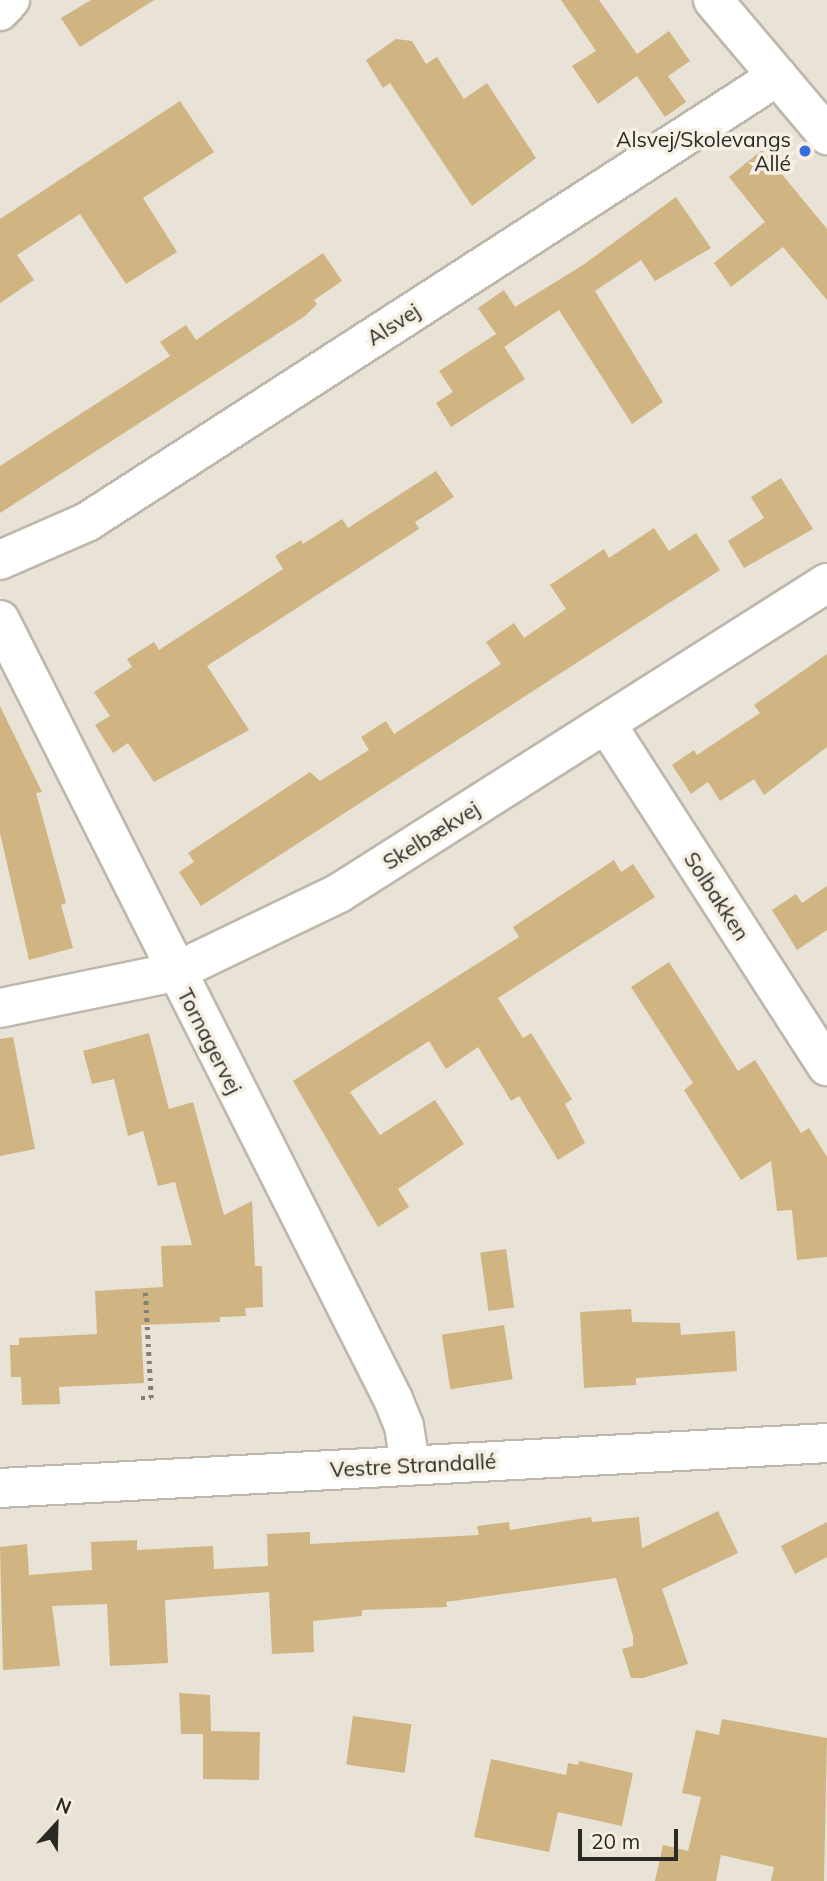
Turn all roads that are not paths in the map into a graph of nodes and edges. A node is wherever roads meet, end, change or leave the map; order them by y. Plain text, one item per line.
1 (10, 0) edge
2 (713, 0) edge
3 (0, 11) edge
4 (778, 76) junction
5 (827, 135) edge
6 (0, 560) edge
7 (827, 583) edge
8 (0, 620) edge
9 (607, 725) junction
10 (175, 972) junction
11 (0, 1008) edge
12 (827, 1066) edge
13 (827, 1443) edge
14 (410, 1465) junction
15 (0, 1488) edge

1 - 3 street
2 - 4 street
4 - 5 street
4 - 6 street, Alsvej
7 - 9 street, Skelbækvej
8 - 10 street, Tornagervej
9 - 10 street, Skelbækvej
9 - 12 street, Solbakken
10 - 11 street, Skelbækvej
10 - 14 street, Tornagervej
13 - 14 street, Vestre Strandallé
14 - 15 street, Vestre Strandallé

